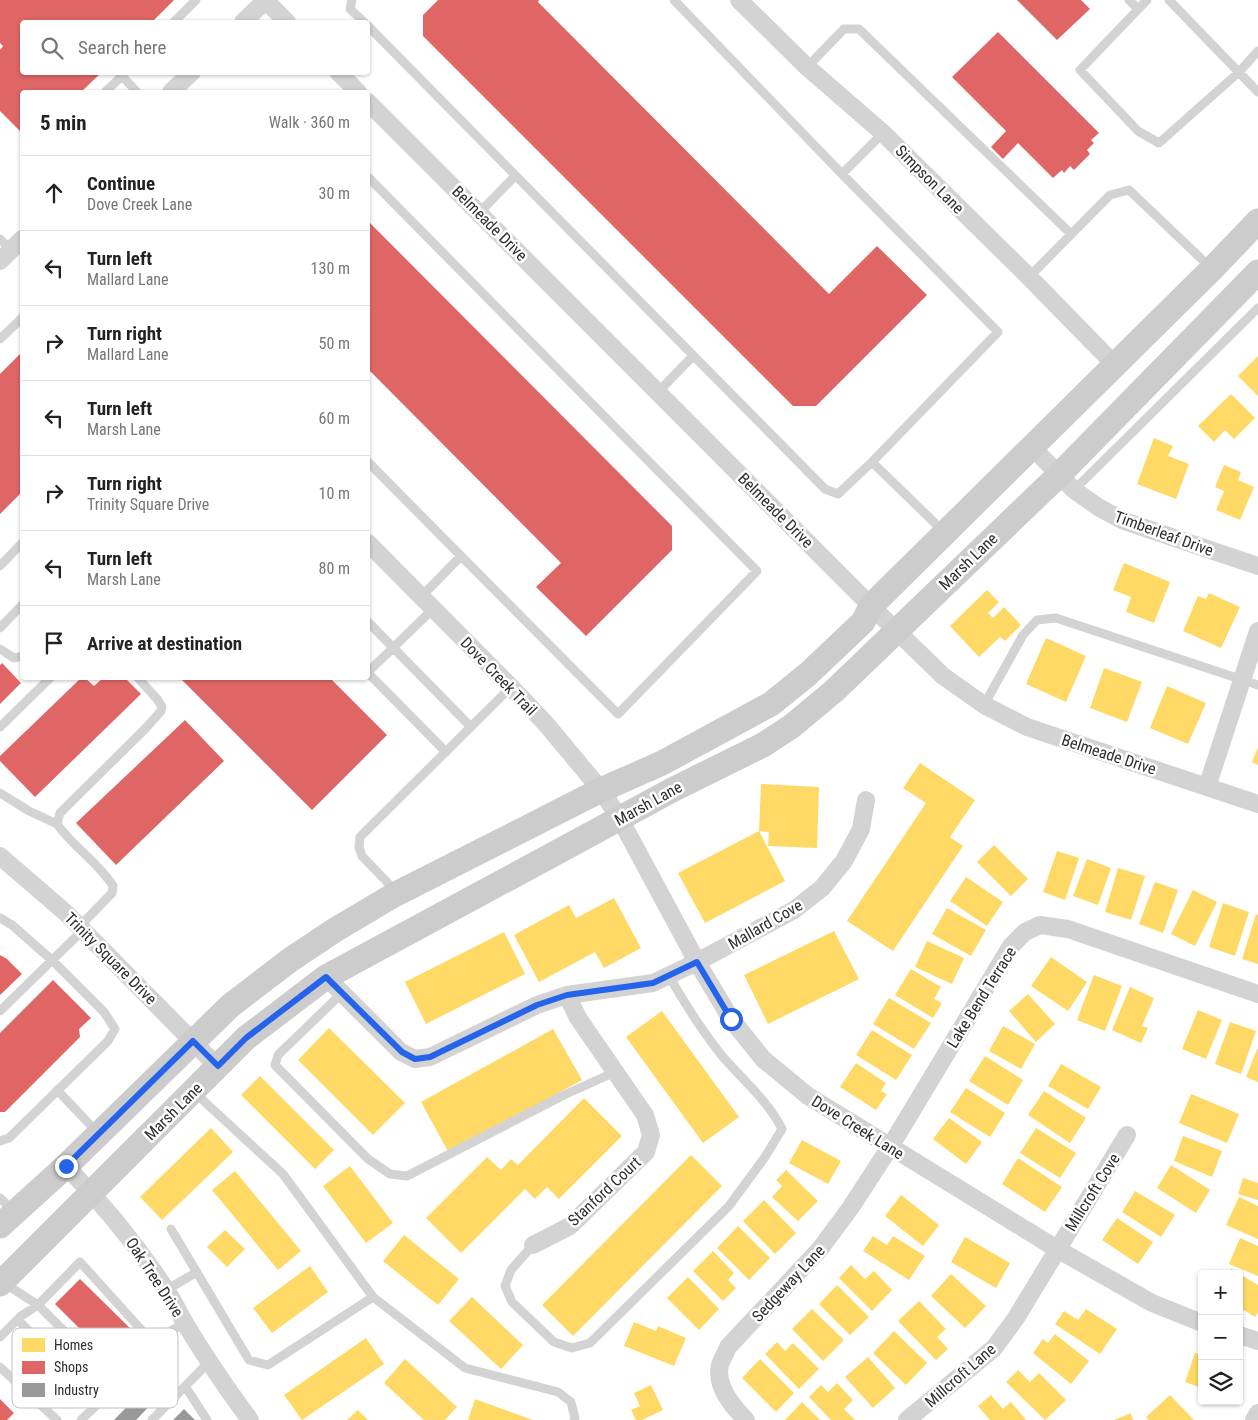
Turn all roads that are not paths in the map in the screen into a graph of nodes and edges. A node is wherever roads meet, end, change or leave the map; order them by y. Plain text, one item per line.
1 (196, 0) edge
2 (265, 0) edge
3 (352, 0) edge
4 (674, 0) edge
5 (739, 0) edge
6 (1129, 0) edge
7 (1148, 0) edge
8 (1169, 0) edge
9 (1138, 9) junction
10 (176, 20) edge
11 (245, 20) edge
12 (285, 20) edge
13 (362, 20) edge
14 (370, 28) edge
15 (1258, 51) edge
16 (807, 67) junction
17 (1238, 72) junction
18 (123, 75) edge
19 (125, 75) edge
20 (189, 75) edge
21 (341, 75) edge
22 (107, 90) edge
23 (136, 90) edge
24 (173, 90) edge
25 (356, 90) edge
26 (1258, 92) edge
27 (370, 104) edge
28 (883, 133) junction
29 (842, 174) junction
30 (515, 176) junction
31 (370, 179) edge
32 (479, 213) junction
33 (1258, 221) edge
34 (1071, 234) junction
35 (1212, 269) junction
36 (1258, 272) edge
37 (1028, 277) junction
38 (1258, 308) edge
39 (20, 320) edge
40 (0, 339) edge
41 (693, 356) junction
42 (1114, 365) junction
43 (658, 392) junction
44 (1032, 447) junction
45 (872, 462) junction
46 (370, 464) edge
47 (1067, 482) junction
48 (945, 533) junction
49 (20, 545) edge
50 (370, 545) edge
51 (461, 556) junction
52 (0, 566) edge
53 (1258, 566) edge
54 (427, 603) junction
55 (871, 606) junction
56 (20, 607) edge
57 (370, 624) edge
58 (0, 628) edge
59 (896, 630) junction
60 (1258, 631) edge
61 (394, 648) junction
62 (0, 649) edge
63 (20, 656) edge
64 (370, 671) edge
65 (370, 675) edge
66 (48, 680) edge
67 (140, 680) edge
68 (1250, 683) edge
69 (511, 687) junction
70 (984, 705) junction
71 (0, 727) edge
72 (471, 727) junction
73 (446, 752) junction
74 (1207, 787) junction
75 (601, 790) junction
76 (0, 793) edge
77 (866, 800) dead end
78 (1258, 804) edge
79 (620, 819) junction
80 (57, 824) junction
81 (0, 856) edge
82 (394, 896) junction
83 (0, 918) edge
84 (81, 928) junction
85 (53, 961) junction
86 (697, 962) junction
87 (669, 976) junction
88 (334, 985) junction
89 (1258, 994) edge
90 (567, 995) junction
91 (0, 1011) edge
92 (193, 1041) junction
93 (218, 1066) junction
94 (615, 1072) junction
95 (58, 1090) junction
96 (193, 1091) junction
97 (98, 1134) junction
98 (1127, 1135) dead end
99 (0, 1141) edge
100 (890, 1147) junction
101 (66, 1166) junction
102 (92, 1193) junction
103 (5, 1212) edge
104 (171, 1229) dead end
105 (533, 1244) joint
106 (1057, 1249) junction
107 (197, 1272) junction
108 (1, 1283) edge
109 (166, 1290) junction
110 (373, 1298) junction
111 (38, 1305) junction
112 (18, 1320) junction
113 (1198, 1320) edge
114 (185, 1323) junction
115 (26, 1328) edge
116 (61, 1328) edge
117 (140, 1328) edge
118 (176, 1328) edge
119 (1243, 1336) edge
120 (0, 1337) edge
121 (1258, 1341) edge
122 (209, 1362) junction
123 (0, 1367) edge
124 (12, 1378) edge
125 (185, 1386) junction
126 (178, 1393) edge
127 (44, 1408) edge
128 (94, 1408) edge
129 (164, 1408) edge
130 (1258, 1412) edge
131 (57, 1420) edge
132 (81, 1420) edge
133 (152, 1420) edge
134 (207, 1420) edge
135 (250, 1420) edge
136 (574, 1420) edge
137 (746, 1420) edge
138 (907, 1420) edge
139 (1254, 1420) edge

1 - 10 lane
2 - 11 street
2 - 12 street
3 - 13 lane
4 - 29 lane
5 - 16 street, Simpson Lane
6 - 9 lane
7 - 9 lane
8 - 17 lane
9 - 17 lane
14 - 30 lane
15 - 17 lane
16 - 28 street, Simpson Lane
16 - 34 lane
17 - 26 lane
18 - 22 lane
19 - 23 lane
20 - 24 street
21 - 25 street
27 - 32 street, Belmeade Drive
28 - 29 lane
28 - 37 street, Simpson Lane
29 - 45 lane
30 - 32 lane
30 - 41 lane
31 - 51 lane
32 - 43 street, Belmeade Drive
33 - 35 main road, Marsh Lane
34 - 35 lane
34 - 37 lane
35 - 42 main road, Marsh Lane
36 - 47 main road, Marsh Lane
37 - 42 street, Simpson Lane
38 - 47 lane
39 - 40 lane
41 - 43 lane
41 - 45 lane
42 - 44 main road, Marsh Lane
43 - 55 street, Belmeade Drive
44 - 47 street, Timberleaf Drive
44 - 48 main road, Marsh Lane
45 - 48 lane
46 - 51 lane
47 - 53 street, Timberleaf Drive
47 - 59 main road, Marsh Lane
48 - 55 main road, Marsh Lane
49 - 52 lane
50 - 54 street, Dove Creek Trail
51 - 54 lane
54 - 61 lane
54 - 69 street, Dove Creek Trail
55 - 59 street, Belmeade Drive
55 - 75 main road, Marsh Lane
56 - 58 lane
57 - 61 lane
59 - 70 street, Belmeade Drive
59 - 79 main road, Marsh Lane
60 - 68 street
61 - 64 lane
61 - 72 lane
62 - 63 lane
65 - 73 lane
66 - 71 lane
67 - 80 lane
68 - 70 lane
68 - 74 street
69 - 72 lane
69 - 75 street, Dove Creek Trail
70 - 74 street, Belmeade Drive
72 - 73 lane
73 - 82 lane
74 - 78 street, Belmeade Drive
75 - 79 street, Dove Creek Trail
75 - 82 main road, Marsh Lane
76 - 80 lane
77 - 86 street, Mallard Cove
79 - 86 street, Dove Creek Lane
79 - 88 main road, Marsh Lane
80 - 84 lane
81 - 84 street, Trinity Square Drive
82 - 92 main road, Marsh Lane
83 - 85 lane
84 - 85 lane
84 - 92 street, Trinity Square Drive
85 - 91 lane
85 - 95 lane
86 - 87 street, Mallard Cove
86 - 100 street, Dove Creek Lane
87 - 90 street, Mallard Cove
87 - 105 lane
88 - 90 street, Mallard Cove
88 - 93 main road, Marsh Lane
88 - 94 lane
89 - 100 street, Lake Bend Terrace
90 - 94 street, Stanford Court
92 - 93 street, Trinity Square Drive
92 - 97 main road, Marsh Lane
93 - 96 main road, Marsh Lane
94 - 105 street, Stanford Court
95 - 97 lane
95 - 99 lane
96 - 102 main road, Marsh Lane
96 - 110 lane
97 - 101 main road, Marsh Lane
98 - 106 street, Millcroft Cove
100 - 106 street, Dove Creek Lane
100 - 137 street, Sedgeway Lane
101 - 102 street, Oak Tree Drive
101 - 103 main road, Marsh Lane
102 - 108 main road, Marsh Lane
102 - 109 street, Oak Tree Drive
104 - 107 lane
106 - 113 street, Dove Creek Lane
106 - 138 street, Millcroft Lane
107 - 109 lane
107 - 110 lane
108 - 111 lane
109 - 114 street, Oak Tree Drive
110 - 136 lane
111 - 112 lane
111 - 116 lane
111 - 117 lane
112 - 115 lane
112 - 120 lane
114 - 118 lane
114 - 122 street, Oak Tree Drive
119 - 121 street
122 - 125 lane
122 - 135 street, Oak Tree Drive
123 - 124 lane
125 - 126 lane
125 - 134 lane
127 - 131 lane
128 - 132 lane
129 - 133 lane
130 - 139 street

